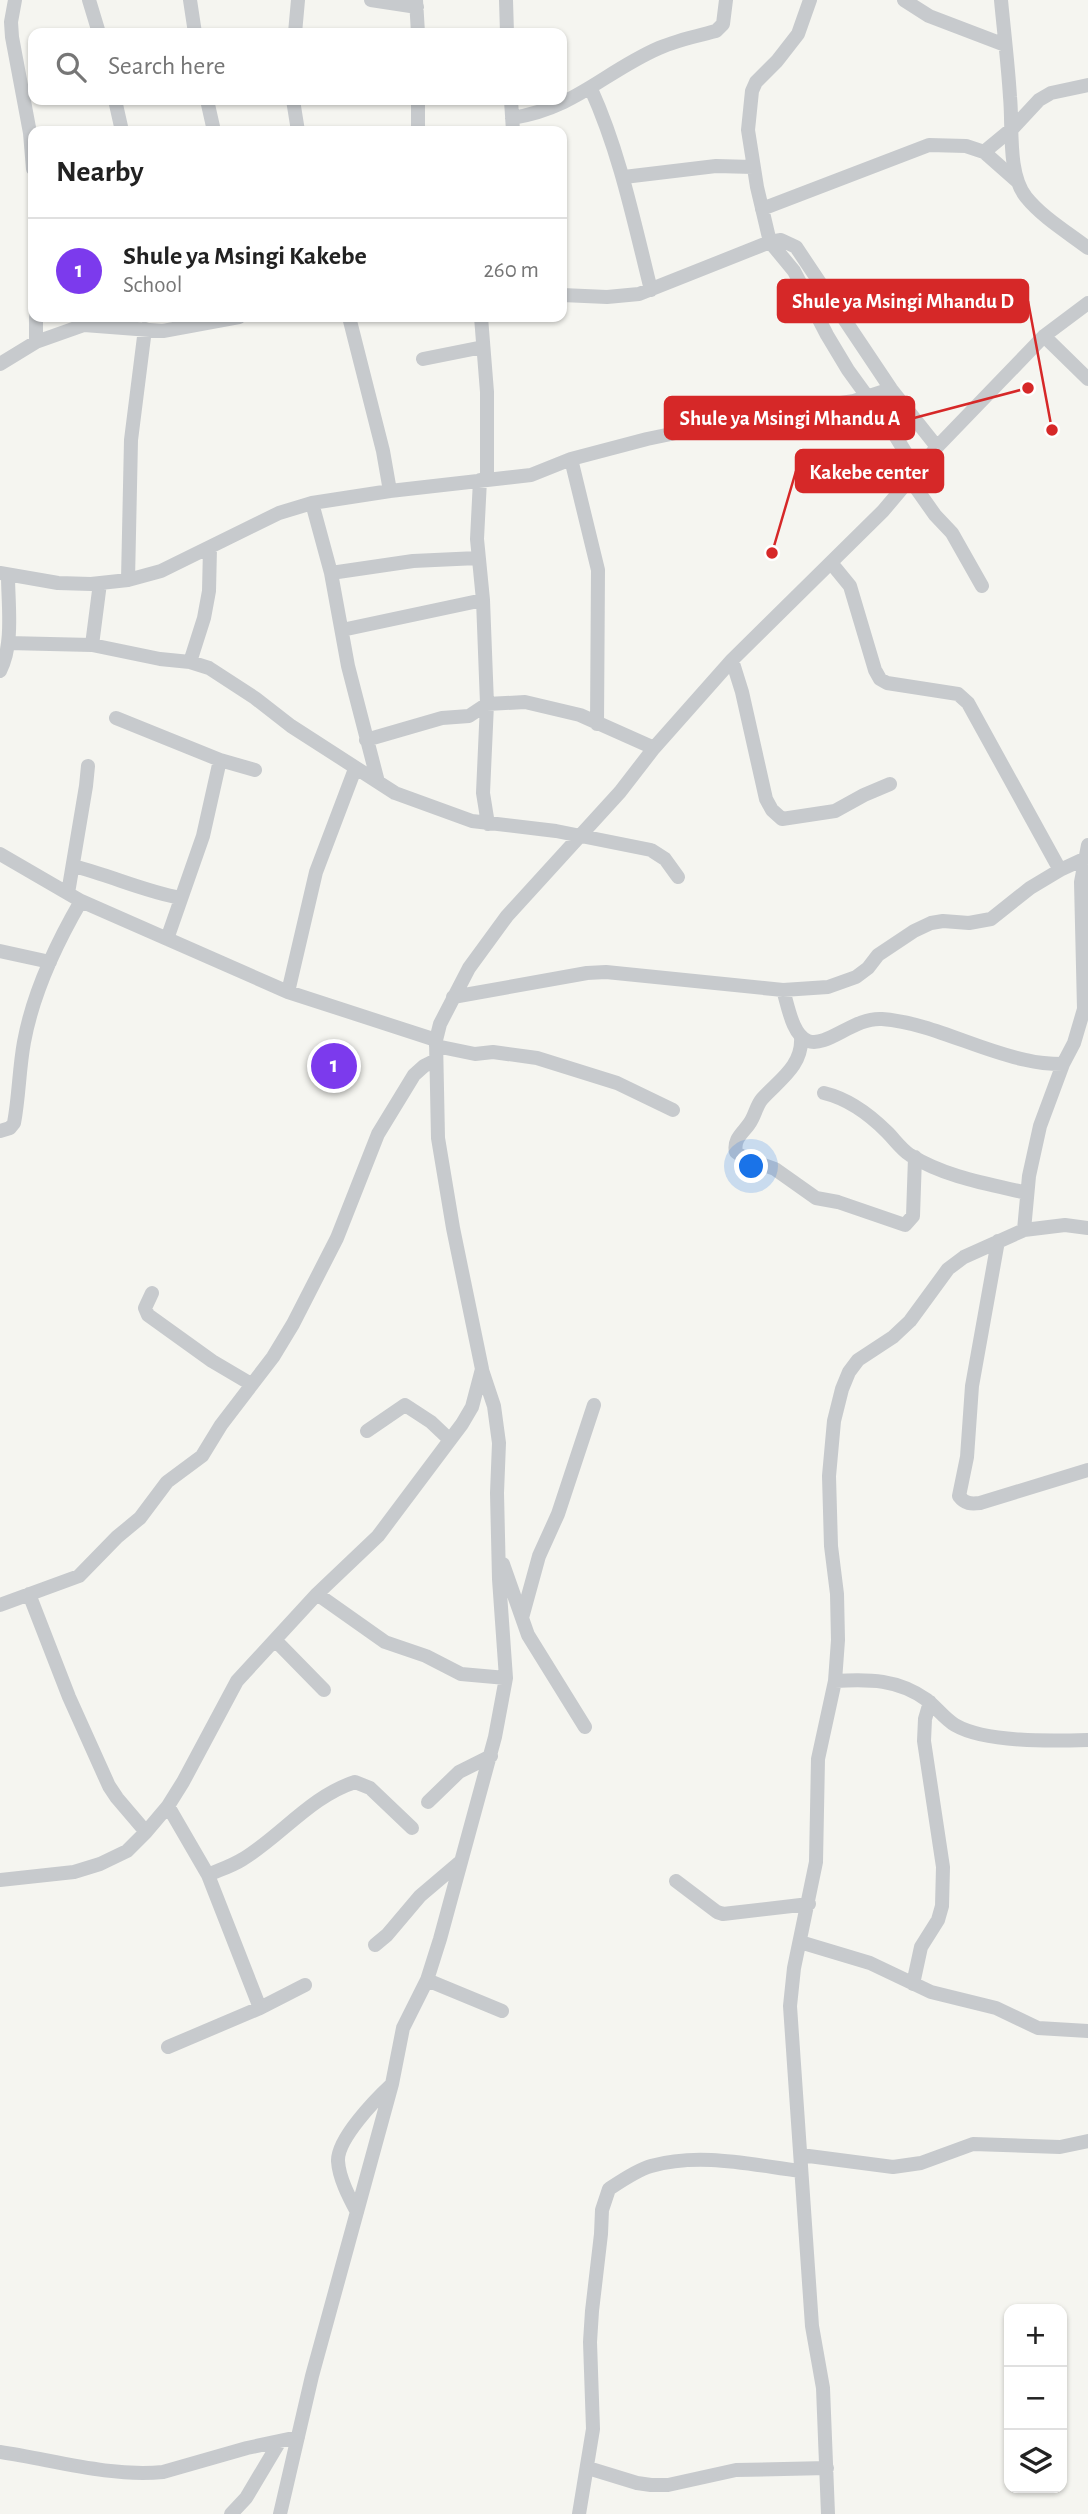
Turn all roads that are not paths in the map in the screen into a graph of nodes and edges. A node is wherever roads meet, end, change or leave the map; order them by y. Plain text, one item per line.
1 (15, 0) edge
2 (89, 0) edge
3 (190, 0) edge
4 (298, 0) edge
5 (371, 0) edge
6 (506, 0) edge
7 (726, 0) edge
8 (810, 0) edge
9 (904, 0) edge
10 (1001, 0) edge
11 (417, 4) edge
12 (97, 28) edge
13 (194, 28) edge
14 (295, 28) edge
15 (418, 28) edge
16 (507, 28) edge
17 (1004, 45) junction
18 (1088, 85) edge
19 (591, 89) junction
20 (567, 102) edge
21 (116, 105) edge
22 (208, 105) edge
23 (294, 105) edge
24 (418, 105) edge
25 (511, 105) edge
26 (562, 105) edge
27 (512, 125) edge
28 (29, 126) edge
29 (121, 126) edge
30 (213, 126) edge
31 (297, 126) edge
32 (418, 126) edge
33 (1013, 128) junction
34 (984, 152) junction
35 (752, 167) junction
36 (624, 177) junction
37 (1018, 182) junction
38 (762, 209) junction
39 (770, 242) junction
40 (1088, 248) edge
41 (651, 290) junction
42 (567, 295) edge
43 (1088, 303) edge
44 (36, 322) edge
45 (215, 322) edge
46 (349, 322) edge
47 (481, 322) edge
48 (139, 325) edge
49 (1044, 336) junction
50 (36, 342) junction
51 (483, 347) junction
52 (423, 359) dead end
53 (0, 364) edge
54 (1088, 379) edge
55 (891, 389) junction
56 (867, 397) junction
57 (937, 447) junction
58 (571, 459) junction
59 (914, 477) junction
60 (483, 479) junction
61 (390, 491) junction
62 (312, 503) junction
63 (210, 548) junction
64 (478, 558) junction
65 (832, 564) junction
66 (331, 573) junction
67 (4, 574) edge
68 (128, 580) junction
69 (100, 583) junction
70 (982, 586) dead end
71 (483, 600) junction
72 (341, 630) junction
73 (8, 643) junction
74 (92, 645) junction
75 (732, 660) junction
76 (190, 662) junction
77 (0, 671) edge
78 (487, 704) junction
79 (116, 718) dead end
80 (597, 724) junction
81 (366, 740) junction
82 (654, 748) junction
83 (220, 760) junction
84 (88, 766) dead end
85 (355, 769) junction
86 (255, 770) dead end
87 (378, 782) junction
88 (890, 785) dead end
89 (488, 824) junction
90 (580, 837) junction
91 (1088, 845) edge
92 (0, 853) edge
93 (1086, 859) edge
94 (73, 866) junction
95 (1060, 870) junction
96 (678, 877) dead end
97 (75, 897) junction
98 (181, 898) junction
99 (167, 939) junction
100 (0, 951) edge
101 (50, 962) junction
102 (783, 990) junction
103 (288, 992) junction
104 (453, 997) junction
105 (801, 1037) junction
106 (436, 1049) junction
107 (1063, 1065) junction
108 (824, 1093) dead end
109 (673, 1110) dead end
110 (0, 1131) edge
111 (915, 1157) junction
112 (1027, 1193) junction
113 (1088, 1228) edge
114 (1024, 1230) junction
115 (998, 1241) junction
116 (152, 1293) dead end
117 (482, 1369) junction
118 (251, 1384) junction
119 (594, 1405) dead end
120 (367, 1431) dead end
121 (450, 1440) junction
122 (1088, 1470) edge
123 (498, 1549) junction
124 (29, 1594) junction
125 (317, 1594) junction
126 (0, 1605) edge
127 (522, 1618) junction
128 (276, 1641) junction
129 (506, 1678) junction
130 (835, 1681) junction
131 (324, 1690) dead end
132 (930, 1702) junction
133 (585, 1727) dead end
134 (1088, 1740) edge
135 (491, 1756) junction
136 (428, 1802) dead end
137 (168, 1806) junction
138 (412, 1828) dead end
139 (146, 1832) junction
140 (460, 1862) junction
141 (208, 1875) junction
142 (0, 1880) edge
143 (676, 1881) dead end
144 (809, 1904) junction
145 (800, 1942) junction
146 (375, 1945) dead end
147 (426, 1980) junction
148 (913, 1984) junction
149 (305, 1985) dead end
150 (260, 2008) junction
151 (502, 2011) dead end
152 (1088, 2031) edge
153 (168, 2047) dead end
154 (392, 2084) junction
155 (1088, 2141) edge
156 (800, 2155) junction
157 (802, 2171) junction
158 (357, 2212) junction
159 (298, 2437) junction
160 (280, 2441) junction
161 (0, 2452) edge
162 (827, 2468) junction
163 (588, 2469) junction
164 (231, 2514) edge
165 (280, 2514) edge
166 (579, 2514) edge
167 (828, 2514) edge

1 - 28 street
2 - 12 street
3 - 13 street
4 - 14 street
5 - 11 street
6 - 16 street
7 - 19 street
8 - 35 street
9 - 17 street
10 - 17 street
11 - 15 street
17 - 33 street
18 - 33 street
19 - 20 street
19 - 36 street
21 - 29 street
22 - 30 street
23 - 31 street
24 - 32 street
25 - 27 street
26 - 27 street
33 - 34 street
33 - 37 street
34 - 37 street
34 - 38 street
35 - 36 street
35 - 38 street
36 - 41 street
37 - 40 street
38 - 39 street
39 - 41 street
39 - 55 street
39 - 56 street
41 - 42 street
43 - 49 street
44 - 50 street
45 - 48 street
46 - 61 street
47 - 51 street
48 - 50 street
48 - 68 street
49 - 54 street
49 - 57 street
50 - 53 street
51 - 52 street
51 - 60 street
55 - 56 street
55 - 57 street
56 - 58 street
56 - 59 street
57 - 59 street
58 - 60 street
58 - 80 street
59 - 65 street
59 - 70 street
60 - 61 street
60 - 64 street
61 - 62 street
62 - 63 street
62 - 66 street
63 - 68 street
63 - 76 street
64 - 66 street
64 - 71 street
65 - 75 street
65 - 95 street
66 - 72 street
67 - 69 street
67 - 73 street
68 - 69 street
69 - 74 street
71 - 72 street
71 - 78 street
72 - 81 street
73 - 74 street
73 - 77 street
74 - 76 street
75 - 82 street
75 - 88 street
76 - 85 street
78 - 80 street
78 - 81 street
78 - 89 street
79 - 83 street
80 - 82 street
81 - 87 street
82 - 90 street
83 - 86 street
83 - 98 street
84 - 94 street
85 - 87 street
85 - 103 street
87 - 89 street
89 - 90 street
90 - 96 street
90 - 104 street
91 - 93 street
92 - 97 street
93 - 95 street
93 - 107 street
94 - 97 street
94 - 98 street
95 - 102 street
97 - 99 street
97 - 101 street
98 - 99 street
99 - 103 street
100 - 101 street
101 - 110 street
102 - 104 street
102 - 105 street
103 - 106 street
104 - 106 street
105 - 107 street
105 - 111 street
106 - 109 street
106 - 117 street
106 - 118 street
107 - 112 street
108 - 111 street
111 - 112 street
112 - 114 street
113 - 114 street
114 - 115 street
115 - 122 street
115 - 130 street
116 - 118 street
117 - 121 street
117 - 123 street
118 - 124 street
119 - 127 street
120 - 121 street
121 - 125 street
123 - 127 street
123 - 129 street
124 - 126 street
124 - 139 street
125 - 128 street
125 - 129 street
127 - 133 street
128 - 131 street
128 - 137 street
129 - 135 street
130 - 132 street
130 - 144 street
132 - 134 street
132 - 148 street
135 - 136 street
135 - 140 street
137 - 139 street
137 - 141 street
138 - 141 street
139 - 142 street
140 - 146 street
140 - 147 street
141 - 150 street
143 - 144 street
144 - 145 street
145 - 148 street
145 - 156 street
147 - 151 street
147 - 154 street
148 - 152 street
149 - 150 street
150 - 153 street
154 - 158 street
154 - 158 street
155 - 156 street
156 - 157 street
157 - 162 street
157 - 163 street
158 - 159 street
159 - 160 street
159 - 165 street
160 - 161 street
160 - 164 street
162 - 163 street
162 - 167 street
163 - 166 street

